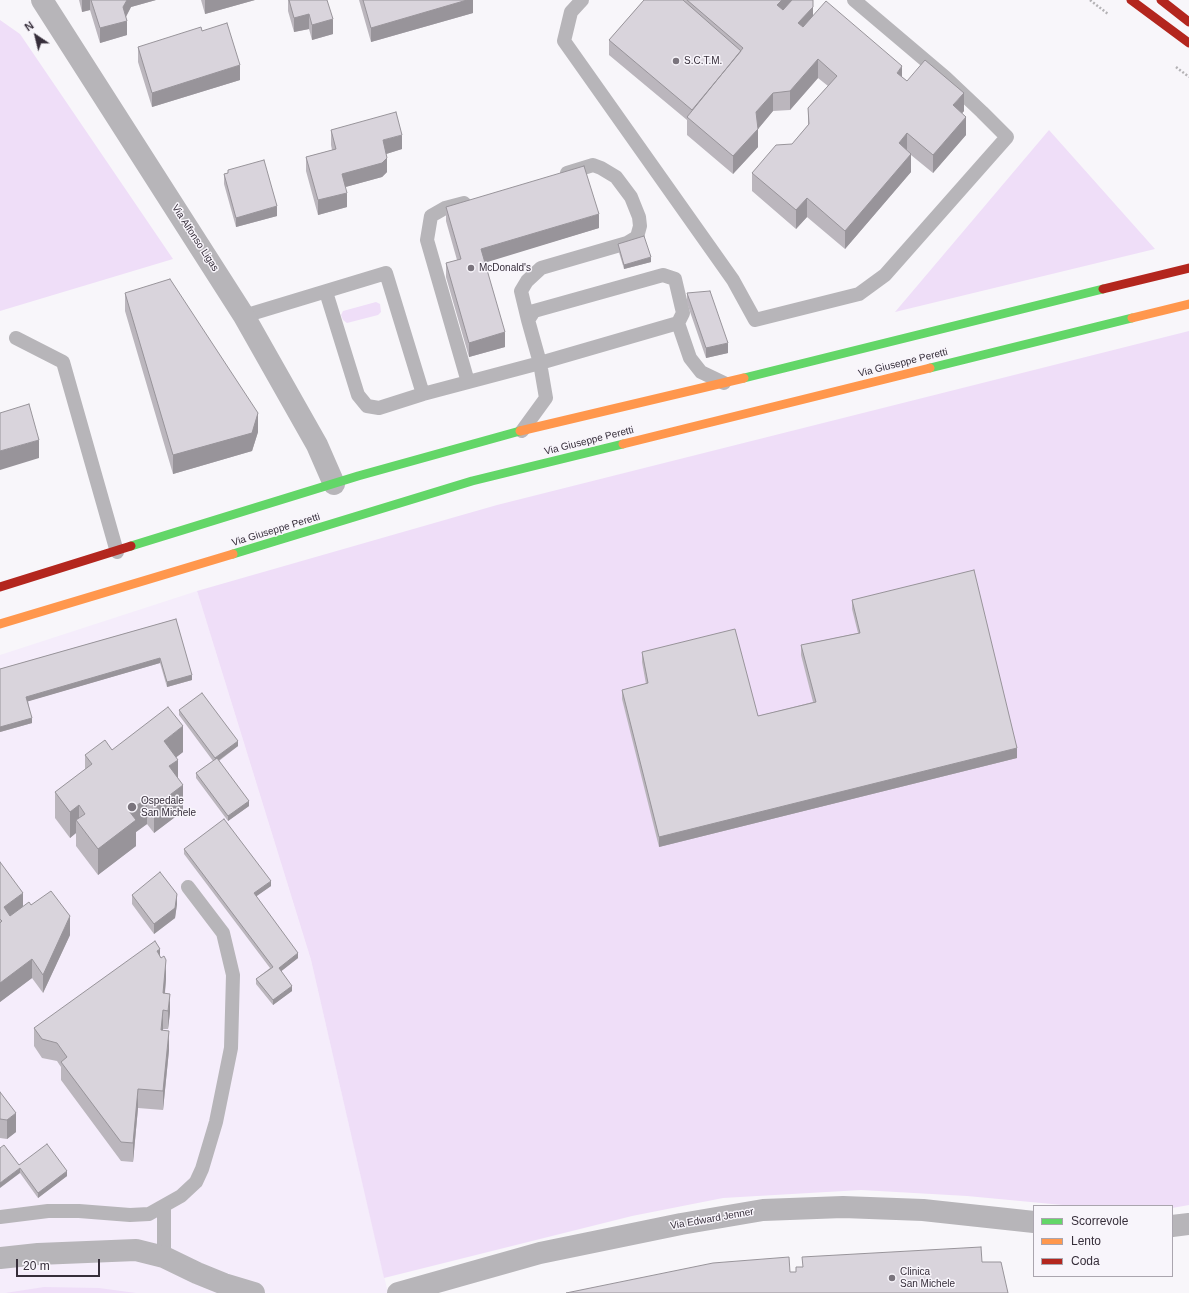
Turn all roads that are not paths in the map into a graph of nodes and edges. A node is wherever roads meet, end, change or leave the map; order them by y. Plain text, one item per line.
1 (42, 0) edge
2 (582, 0) edge
3 (854, 0) edge
4 (1131, 0) edge
5 (1161, 0) edge
6 (1189, 22) edge
7 (1189, 43) edge
8 (556, 176) edge
9 (475, 200) edge
10 (1189, 268) edge
11 (326, 292) junction
12 (1189, 304) edge
13 (244, 316) junction
14 (528, 320) junction
15 (678, 323) junction
16 (16, 338) dead end
17 (540, 363) junction
18 (468, 382) junction
19 (724, 383) junction
20 (423, 394) junction
21 (522, 431) junction
22 (334, 484) junction
23 (117, 552) junction
24 (0, 587) edge
25 (0, 624) edge
26 (188, 887) dead end
27 (164, 1206) junction
28 (0, 1217) edge
29 (1033, 1222) edge
30 (1189, 1224) edge
31 (1173, 1226) edge
32 (164, 1257) junction
33 (0, 1258) edge
34 (254, 1293) edge
35 (398, 1293) edge

1 - 13 street, Via Alfonso Ligas
2 - 3 lane
4 - 7 main road
5 - 6 main road
8 - 14 lane
9 - 18 lane
10 - 19 main road
11 - 13 lane
11 - 20 lane
11 - 20 lane
12 - 25 main road, Via Giuseppe Peretti
13 - 22 street, Via Alfonso Ligas
14 - 15 lane
14 - 17 lane
15 - 17 lane
15 - 19 lane
16 - 23 lane
17 - 18 lane
17 - 21 lane
18 - 20 lane
19 - 21 main road
21 - 22 main road
22 - 23 main road
23 - 24 main road
26 - 27 lane
27 - 28 lane
27 - 32 lane
29 - 35 street, Via Edward Jenner
30 - 31 street
32 - 33 street
32 - 34 street

